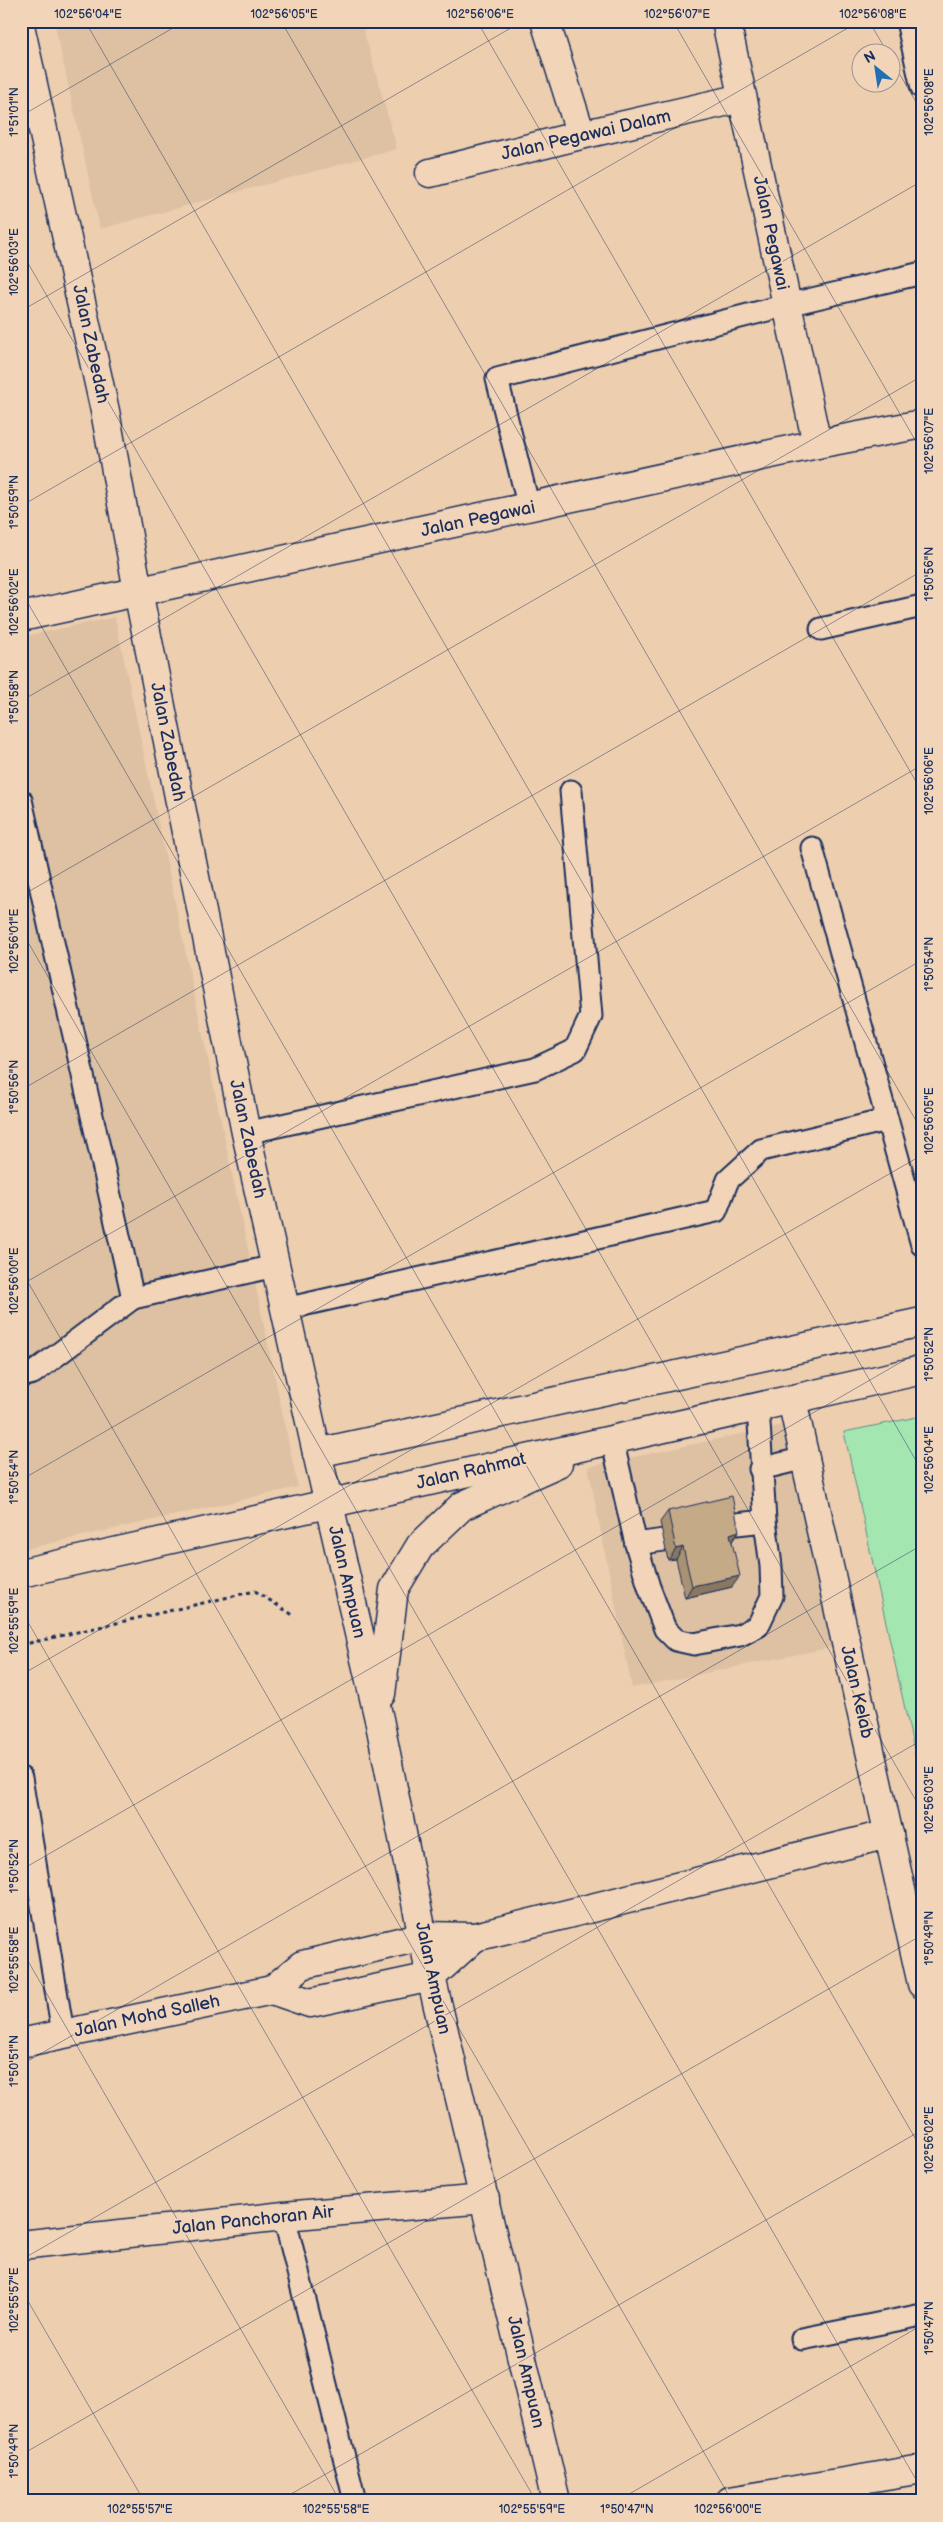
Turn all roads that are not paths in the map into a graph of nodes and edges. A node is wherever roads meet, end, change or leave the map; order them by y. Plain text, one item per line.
1 (545, 21) edge
2 (726, 21) edge
3 (907, 21) edge
4 (21, 30) edge
5 (922, 88) edge
6 (742, 98) junction
7 (581, 135) junction
8 (430, 173) dead end
9 (922, 273) edge
10 (787, 305) junction
11 (921, 425) edge
12 (817, 444) junction
13 (529, 508) junction
14 (138, 591) junction
15 (922, 606) edge
16 (21, 617) edge
17 (821, 629) dead end
18 (571, 791) dead end
19 (21, 800) edge
20 (812, 848) dead end
21 (887, 1120) junction
22 (246, 1132) junction
23 (922, 1245) edge
24 (276, 1266) junction
25 (133, 1298) junction
26 (285, 1309) junction
27 (922, 1322) edge
28 (922, 1370) edge
29 (21, 1376) edge
30 (792, 1400) junction
31 (758, 1408) junction
32 (612, 1440) junction
33 (317, 1453) junction
34 (805, 1458) junction
35 (760, 1469) junction
36 (329, 1504) junction
37 (765, 1521) junction
38 (728, 1525) edge
39 (664, 1540) dead end
40 (636, 1544) junction
41 (21, 1573) edge
42 (379, 1719) junction
43 (21, 1778) edge
44 (889, 1834) junction
45 (424, 1936) junction
46 (475, 1937) junction
47 (431, 1977) junction
48 (922, 1984) edge
49 (272, 1990) junction
50 (63, 2033) junction
51 (21, 2043) edge
52 (485, 2199) junction
53 (284, 2216) junction
54 (21, 2245) edge
55 (922, 2315) edge
56 (802, 2339) dead end
57 (922, 2469) edge
58 (356, 2501) edge
59 (556, 2501) edge
60 (730, 2501) edge

1 - 7 main road
2 - 6 main road, Jalan Pegawai
3 - 5 lane
4 - 14 main road, Jalan Zabedah
6 - 7 main road, Jalan Pegawai Dalam
6 - 10 main road, Jalan Pegawai
7 - 8 main road, Jalan Pegawai Dalam
9 - 10 lane
10 - 12 main road, Jalan Pegawai
10 - 13 lane
11 - 12 main road, Jalan Pegawai
12 - 13 main road, Jalan Pegawai
13 - 14 main road, Jalan Pegawai
14 - 16 main road, Jalan Pegawai
14 - 22 main road, Jalan Zabedah
15 - 17 lane
18 - 22 lane
19 - 25 lane
20 - 21 lane
21 - 23 lane
21 - 26 lane
22 - 24 main road, Jalan Zabedah
24 - 25 lane
24 - 26 main road, Jalan Zabedah
25 - 29 lane
26 - 33 main road, Jalan Zabedah
27 - 33 main road
28 - 30 main road, Jalan Rahmat
30 - 31 main road, Jalan Rahmat
30 - 34 main road, Jalan Kelab
31 - 32 main road, Jalan Rahmat
31 - 35 lane
32 - 36 main road, Jalan Rahmat
32 - 40 lane
32 - 42 main road
33 - 36 main road, Jalan Ampuan
34 - 35 lane
34 - 44 main road, Jalan Kelab
35 - 37 lane
36 - 41 main road, Jalan Rahmat
36 - 42 main road, Jalan Ampuan
37 - 38 lane
37 - 40 lane
39 - 40 lane
42 - 45 main road, Jalan Ampuan
43 - 50 lane
44 - 46 main road
44 - 48 main road, Jalan Kelab
45 - 46 main road
45 - 47 main road, Jalan Ampuan
45 - 49 main road
46 - 47 main road
47 - 49 main road
47 - 52 main road, Jalan Ampuan
49 - 50 main road, Jalan Mohd Salleh
50 - 51 main road, Jalan Mohd Salleh
52 - 53 main road, Jalan Panchoran Air
52 - 59 main road, Jalan Ampuan
53 - 54 main road, Jalan Panchoran Air
53 - 58 lane
55 - 56 lane
57 - 60 main road

